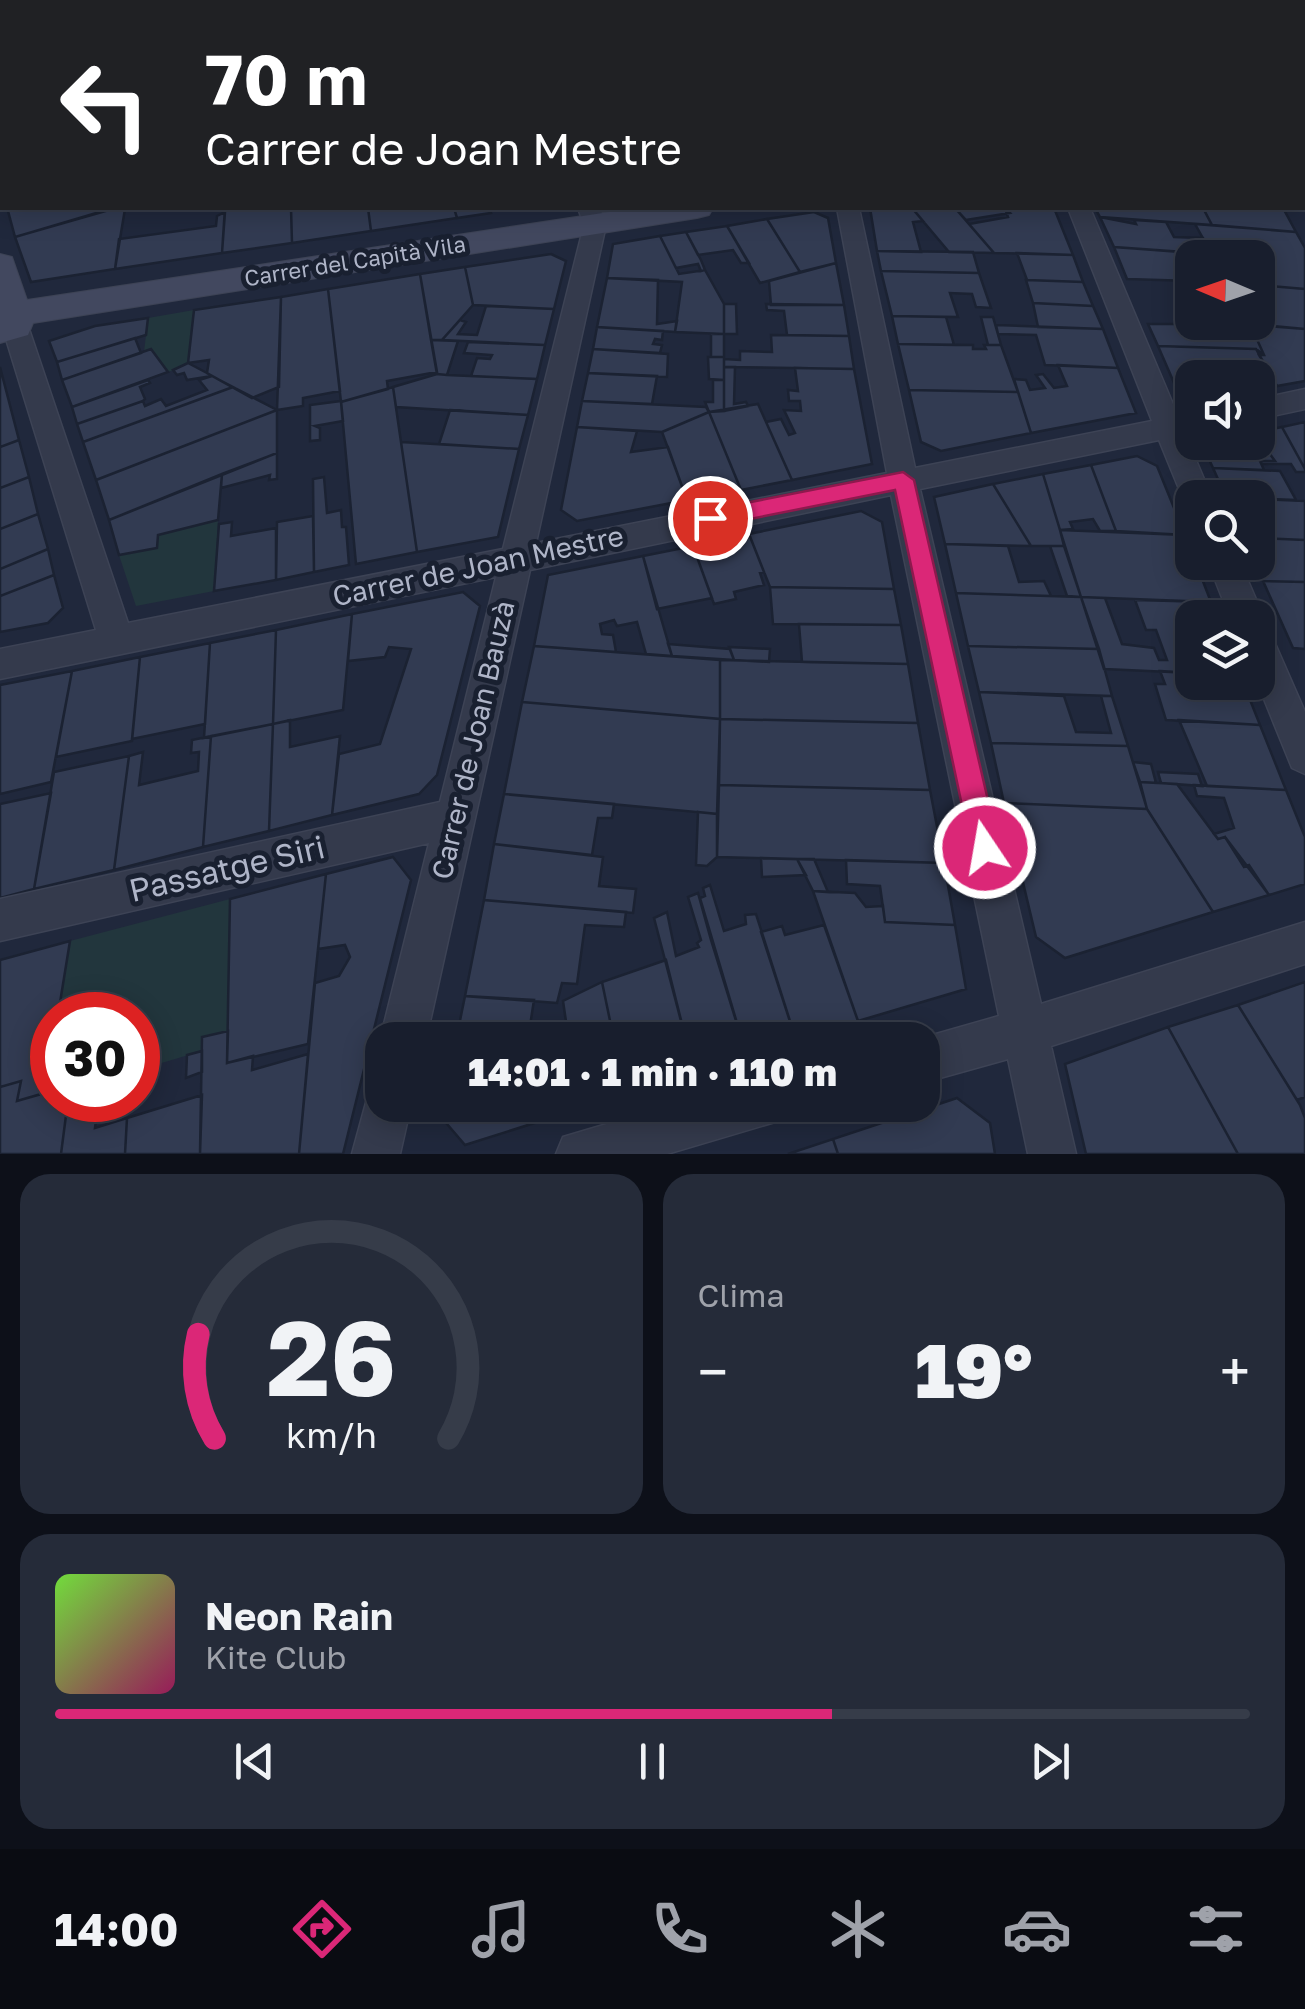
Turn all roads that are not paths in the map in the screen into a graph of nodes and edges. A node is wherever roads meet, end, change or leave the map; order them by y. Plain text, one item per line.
1 (671, 210) edge
2 (848, 210) edge
3 (1079, 210) edge
4 (592, 216) edge
5 (0, 264) edge
6 (9, 324) edge
7 (1305, 399) edge
8 (1275, 405) edge
9 (1175, 414) edge
10 (1175, 426) edge
11 (903, 480) junction
12 (516, 556) junction
13 (118, 642) junction
14 (0, 664) edge
15 (1275, 683) edge
16 (1305, 756) edge
17 (455, 818) junction
18 (0, 920) edge
19 (1305, 943) edge
20 (407, 1022) edge
21 (1026, 1031) junction
22 (940, 1055) edge
23 (384, 1122) edge
24 (696, 1122) edge
25 (376, 1154) edge
26 (580, 1154) edge
27 (1052, 1154) edge

1 - 4 street, Carrer del Capità Vila
2 - 11 street
3 - 9 street
4 - 6 street, Carrer del Capità Vila
4 - 12 street, Carrer de Joan Bauzà
5 - 6 street
6 - 13 street
7 - 8 street
10 - 11 street, Carrer de Joan Mestre
11 - 12 street, Carrer de Joan Mestre
11 - 21 street
12 - 13 street, Carrer de Joan Mestre
12 - 17 street, Carrer de Joan Bauzà
13 - 14 street, Carrer de Joan Mestre
15 - 16 street
17 - 18 street, Passatge Siri
17 - 20 street, Carrer de Joan Bauzà
19 - 21 street
21 - 22 street
21 - 27 street
23 - 25 street
24 - 26 street

